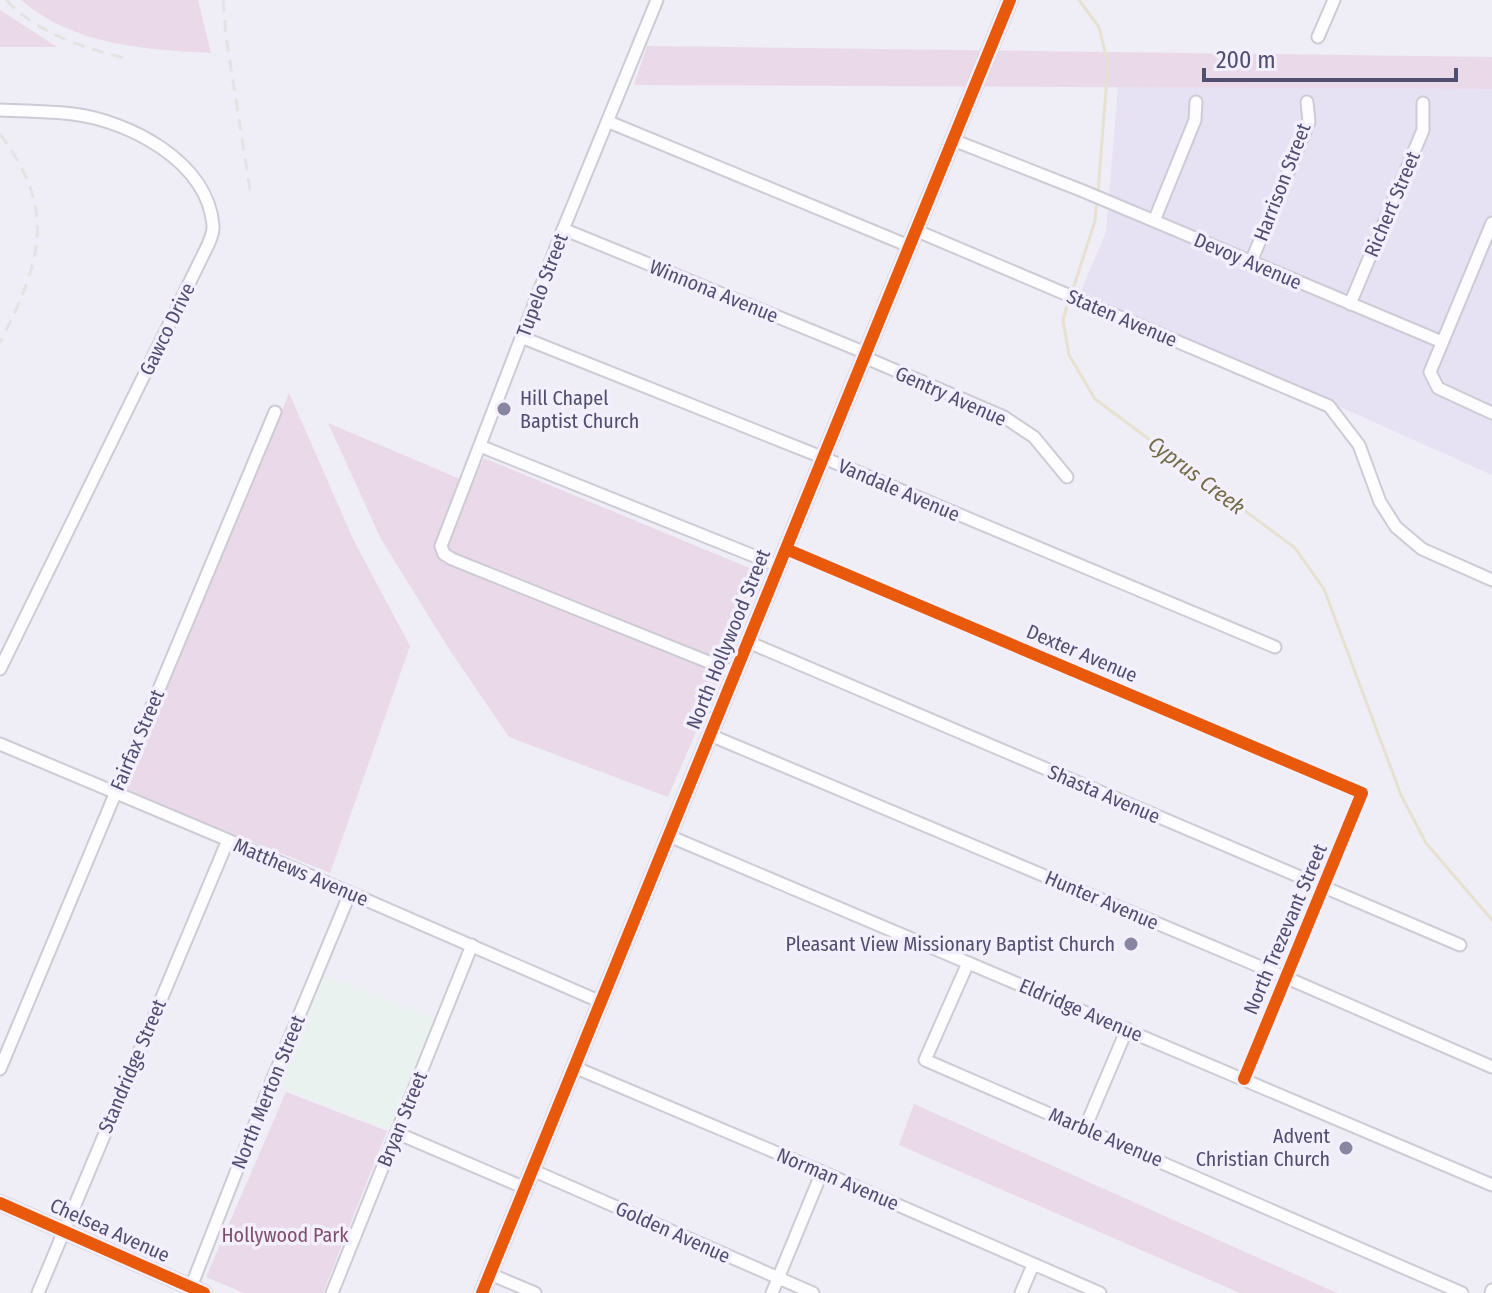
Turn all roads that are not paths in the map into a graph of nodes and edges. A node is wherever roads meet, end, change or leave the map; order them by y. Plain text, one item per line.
1 (657, 0) edge
2 (1010, 0) edge
3 (1334, 0) edge
4 (1318, 37) dead end
5 (1196, 102) dead end
6 (1307, 102) dead end
7 (1423, 103) dead end
8 (0, 110) edge
9 (609, 122) junction
10 (953, 140) junction
11 (1154, 221) junction
12 (1492, 223) edge
13 (563, 229) junction
14 (915, 230) junction
15 (909, 246) junction
16 (1251, 262) junction
17 (1350, 304) junction
18 (521, 337) junction
19 (1442, 342) junction
20 (865, 355) junction
21 (275, 412) dead end
22 (1492, 413) edge
23 (480, 446) junction
24 (824, 458) junction
25 (1067, 477) dead end
26 (786, 549) junction
27 (779, 566) junction
28 (1492, 580) edge
29 (748, 642) junction
30 (1275, 647) dead end
31 (0, 669) edge
32 (736, 673) junction
33 (710, 735) junction
34 (0, 744) edge
35 (115, 792) junction
36 (1362, 793) joint
37 (669, 836) junction
38 (228, 840) junction
39 (1325, 888) junction
40 (350, 893) junction
41 (472, 945) junction
42 (1460, 945) dead end
43 (968, 963) junction
44 (1287, 978) junction
45 (601, 1002) junction
46 (1127, 1029) junction
47 (574, 1067) junction
48 (1492, 1067) edge
49 (0, 1069) edge
50 (1244, 1079) junction
51 (1085, 1128) junction
52 (397, 1133) junction
53 (532, 1170) junction
54 (822, 1172) junction
55 (1492, 1185) edge
56 (525, 1188) junction
57 (0, 1203) edge
58 (64, 1230) junction
59 (1033, 1265) junction
60 (490, 1274) junction
61 (778, 1278) junction
62 (195, 1291) edge
63 (38, 1293) edge
64 (332, 1293) edge
65 (482, 1293) edge
66 (535, 1293) edge
67 (772, 1293) edge
68 (813, 1293) edge
69 (1021, 1293) edge
70 (1100, 1293) edge
71 (1462, 1293) edge

1 - 9 street, Tupelo Street
2 - 10 main road, North Hollywood Street
3 - 4 street
5 - 11 street
6 - 16 street, Harrison Street
7 - 17 street, Richert Street
8 - 31 street, Gawco Drive
9 - 13 street, Tupelo Street
9 - 15 street
10 - 11 street, Devoy Avenue
10 - 14 main road, North Hollywood Street
11 - 16 street, Devoy Avenue
12 - 19 street
13 - 18 street, Tupelo Street
13 - 20 street, Winnona Avenue
14 - 15 main road, North Hollywood Street
14 - 28 street, Staten Avenue
15 - 20 main road, North Hollywood Street
16 - 17 street, Devoy Avenue
17 - 19 street, Devoy Avenue
18 - 23 street, Tupelo Street
18 - 24 street, Vandale Avenue
19 - 22 street
20 - 24 main road, North Hollywood Street
20 - 25 street, Gentry Avenue
21 - 35 street, Fairfax Street
23 - 27 street
23 - 32 street, Tupelo Street
24 - 26 main road, North Hollywood Street
24 - 30 street, Vandale Avenue
26 - 27 main road, North Hollywood Street
26 - 36 street, Dexter Avenue
27 - 29 main road, North Hollywood Street
29 - 32 main road, North Hollywood Street
29 - 39 street, Shasta Avenue
32 - 33 main road, North Hollywood Street
33 - 37 main road, North Hollywood Street
33 - 44 street, Hunter Avenue
34 - 35 street, Matthews Avenue
35 - 38 street, Matthews Avenue
35 - 49 street, Fairfax Street
36 - 39 street, North Trezevant Street
37 - 43 street, Eldridge Avenue
37 - 45 main road, North Hollywood Street
38 - 40 street, Matthews Avenue
38 - 58 street, Standridge Street
39 - 42 street, Shasta Avenue
39 - 44 street, North Trezevant Street
40 - 41 street, Matthews Avenue
40 - 62 street, North Merton Street
41 - 45 street, Matthews Avenue
41 - 52 street, Bryan Street
43 - 46 street, Eldridge Avenue
43 - 51 street, Marble Avenue
44 - 48 street, Hunter Avenue
44 - 50 street, North Trezevant Street
45 - 47 main road, North Hollywood Street
46 - 50 street, Eldridge Avenue
46 - 51 street
47 - 53 main road, North Hollywood Street
47 - 54 street, Norman Avenue
50 - 55 street, Eldridge Avenue
51 - 71 street, Marble Avenue
52 - 56 street
52 - 64 street, Bryan Street
53 - 56 main road, North Hollywood Street
53 - 61 street, Golden Avenue
54 - 59 street, Norman Avenue
54 - 61 street
56 - 60 main road, North Hollywood Street
57 - 58 main road, Chelsea Avenue
58 - 62 main road, Chelsea Avenue
58 - 63 street, Standridge Street
59 - 69 street
59 - 70 street, Norman Avenue
60 - 65 main road, North Hollywood Street
60 - 66 street
61 - 67 street
61 - 68 street, Golden Avenue

